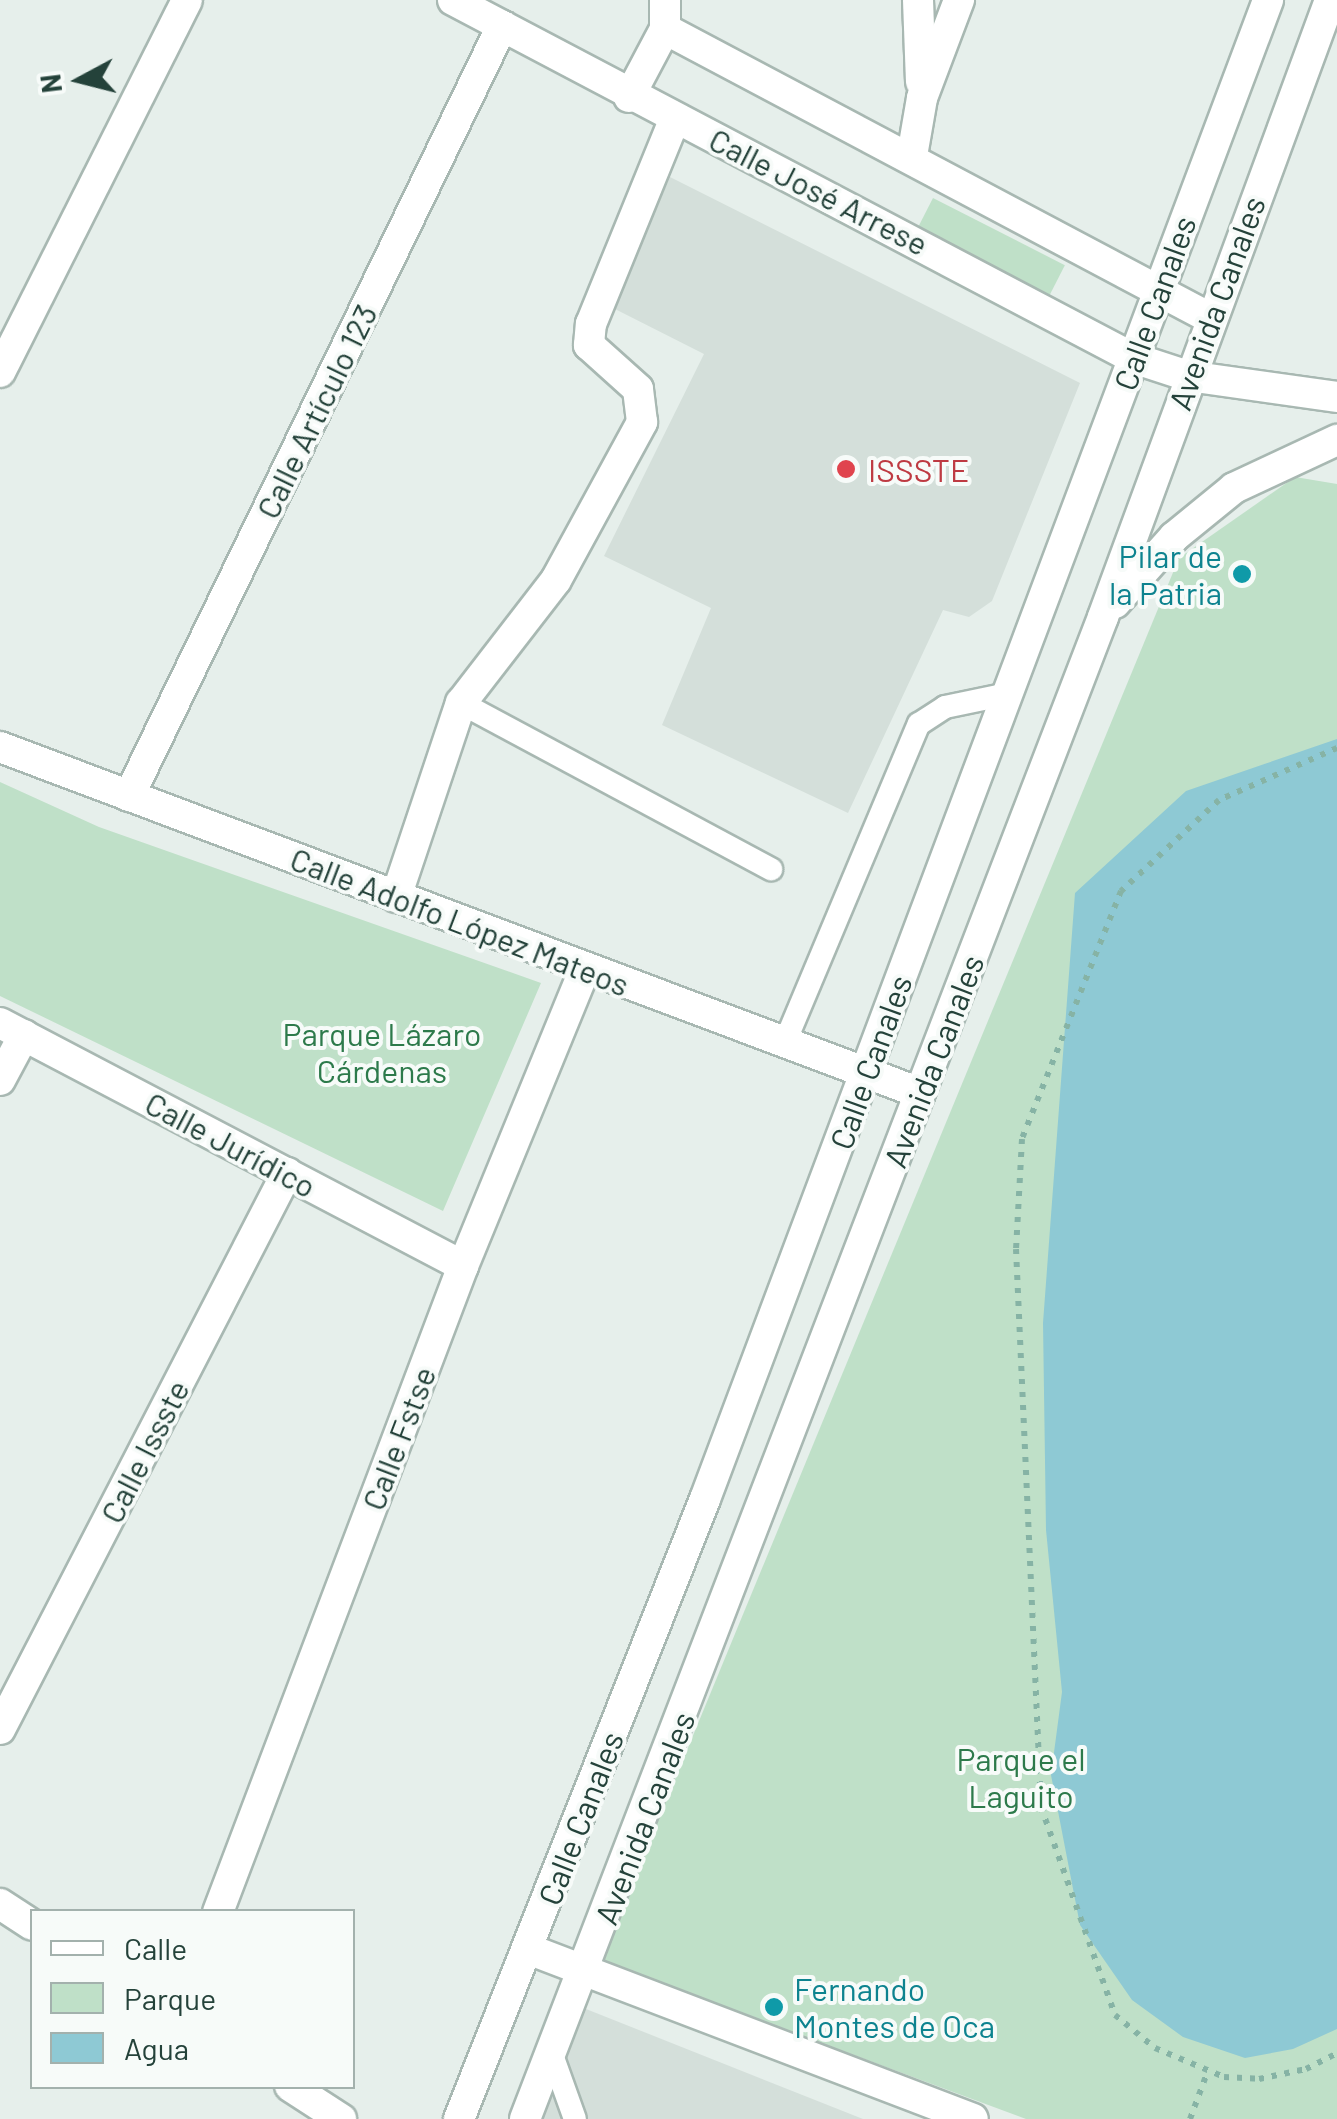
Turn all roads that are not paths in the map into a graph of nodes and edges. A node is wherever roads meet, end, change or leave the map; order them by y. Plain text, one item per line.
1 (187, 0) edge
2 (452, 0) edge
3 (918, 0) edge
4 (959, 0) edge
5 (1268, 0) edge
6 (1330, 0) edge
7 (665, 15) edge
8 (502, 26) junction
9 (629, 97) junction
10 (922, 98) junction
11 (675, 118) junction
12 (912, 156) junction
13 (1157, 291) junction
14 (1210, 318) junction
15 (1133, 358) junction
16 (0, 372) edge
17 (1188, 376) junction
18 (1337, 397) edge
19 (1337, 440) edge
20 (1104, 617) junction
21 (1002, 695) junction
22 (462, 703) junction
23 (0, 747) edge
24 (129, 796) junction
25 (771, 868) dead end
26 (396, 896) junction
27 (584, 968) junction
28 (12, 1029) edge
29 (785, 1042) junction
30 (867, 1074) junction
31 (0, 1080) edge
32 (920, 1094) junction
33 (288, 1174) junction
34 (463, 1266) junction
35 (0, 1730) edge
36 (0, 1904) edge
37 (219, 1909) edge
38 (30, 1923) edge
39 (528, 1949) junction
40 (584, 1974) junction
41 (551, 2052) junction
42 (295, 2089) edge
43 (342, 2119) edge
44 (459, 2119) edge
45 (526, 2119) edge
46 (575, 2119) edge
47 (973, 2119) edge

1 - 16 street
2 - 8 street, Calle José Arrese
3 - 10 street
4 - 10 street
5 - 13 street, Calle Canales
6 - 14 street, Avenida Canales
7 - 9 street
7 - 12 street
8 - 9 street, Calle José Arrese
8 - 24 street, Calle Artículo 123
9 - 11 street, Calle José Arrese
10 - 12 street
11 - 15 street, Calle José Arrese
11 - 22 street
12 - 13 street
13 - 14 street
13 - 15 street, Calle Canales
14 - 17 street, Avenida Canales
15 - 17 street, Calle José Arrese
15 - 21 street, Calle Canales
17 - 18 street, Calle José Arrese
17 - 20 street, Avenida Canales
19 - 20 street
20 - 32 street, Avenida Canales
21 - 29 lane
21 - 30 street, Calle Canales
22 - 25 lane
22 - 26 street
23 - 24 street, Calle Adolfo López Mateos
24 - 26 street, Calle Adolfo López Mateos
26 - 27 street, Calle Adolfo López Mateos
27 - 29 street, Calle Adolfo López Mateos
27 - 34 street, Calle Fstse
28 - 31 street
28 - 33 street, Calle Jurídico
29 - 30 street, Calle Adolfo López Mateos
30 - 32 street, Calle Adolfo López Mateos
30 - 39 street, Calle Canales
32 - 40 street, Avenida Canales
33 - 34 street, Calle Jurídico
33 - 35 street, Calle Issste
34 - 37 street, Calle Fstse
36 - 38 street
39 - 40 street
39 - 44 street, Calle Canales
40 - 41 street, Avenida Canales
40 - 47 street
41 - 45 street, Avenida Canales
41 - 46 lane
42 - 43 street

